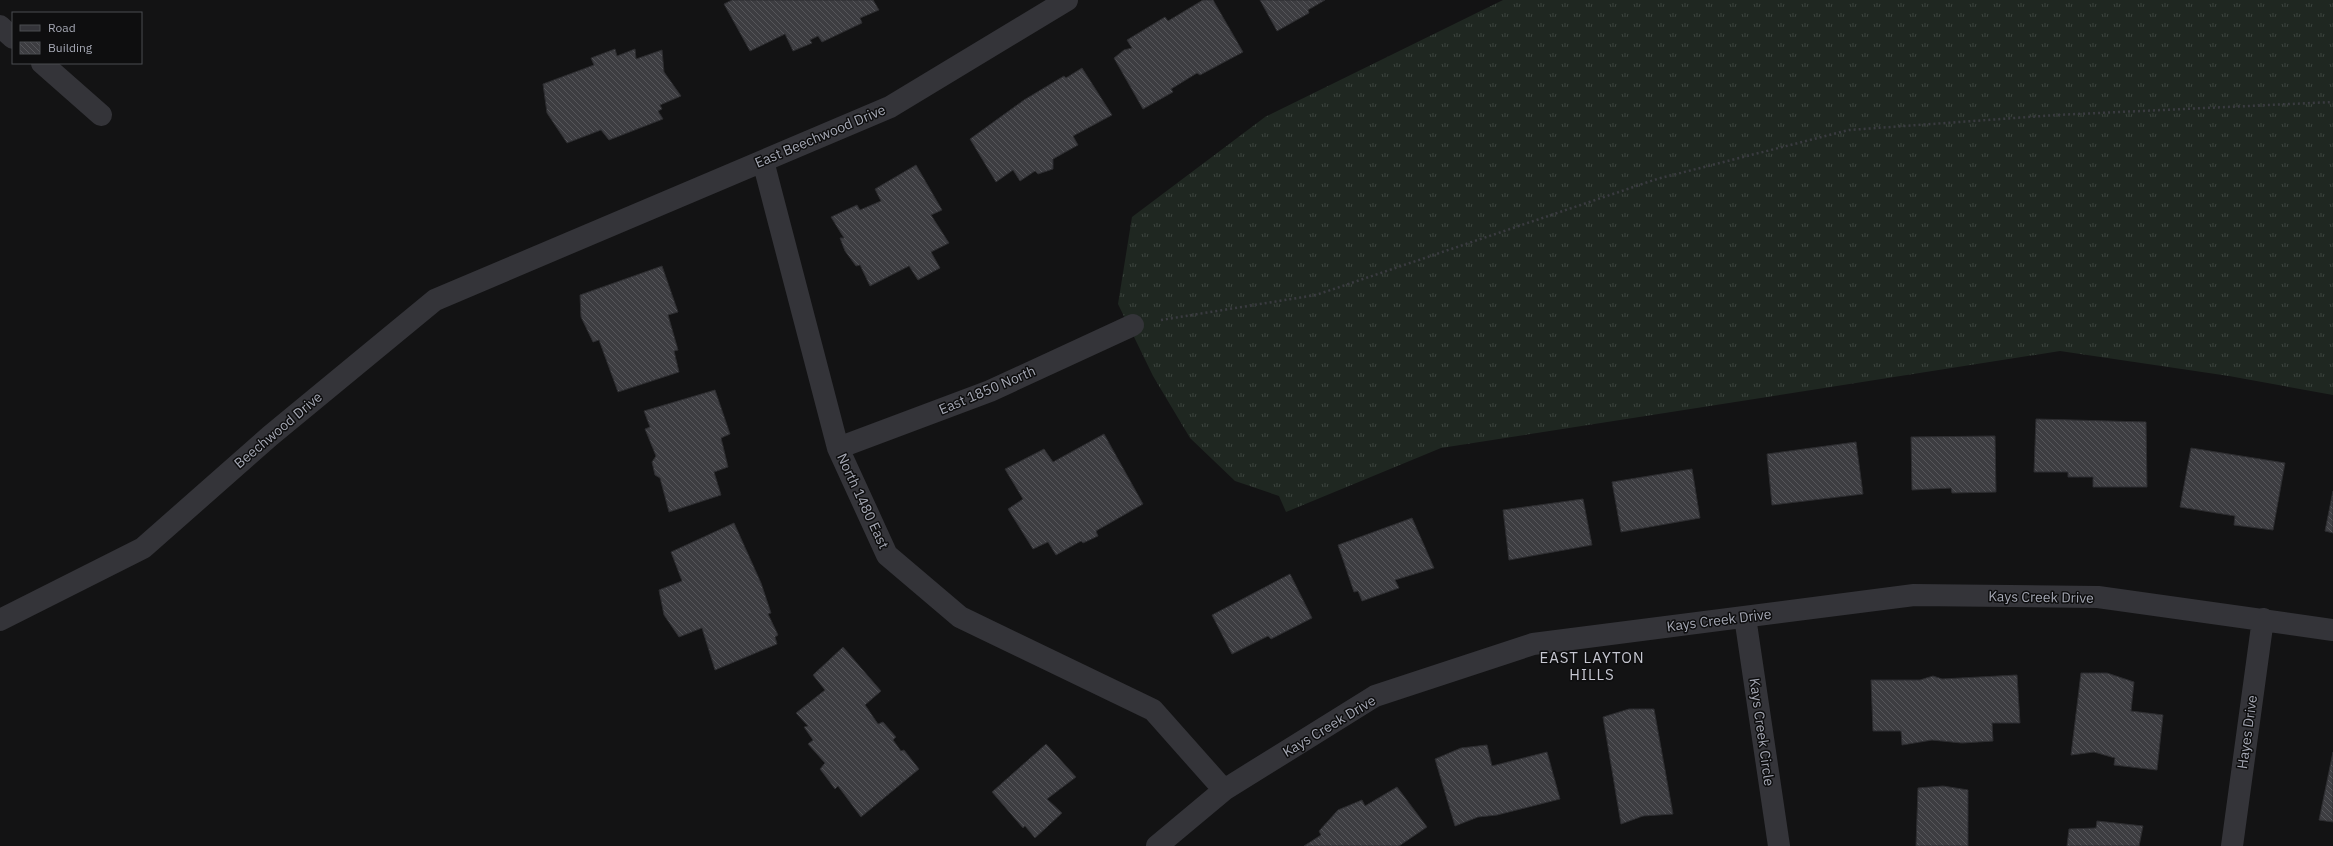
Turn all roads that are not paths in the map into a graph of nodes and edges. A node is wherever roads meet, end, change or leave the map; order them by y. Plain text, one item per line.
1 (1067, 0) edge
2 (0, 26) edge
3 (12, 37) edge
4 (43, 64) edge
5 (101, 115) dead end
6 (763, 160) junction
7 (560, 246) joint
8 (1133, 325) road end
9 (838, 448) junction
10 (1745, 617) junction
11 (2263, 619) junction
12 (0, 620) edge
13 (2333, 630) edge
14 (1224, 790) junction
15 (1157, 846) edge
16 (1779, 846) edge
17 (2232, 846) edge

1 - 6 street, East Beechwood Drive
2 - 3 street
4 - 5 street
6 - 7 street, East Beechwood Drive
6 - 9 street, North 1480 East
7 - 12 street, Beechwood Drive
8 - 9 street, East 1850 North
9 - 14 street, North 1480 East
10 - 11 street, Kays Creek Drive
10 - 14 street, Kays Creek Drive
10 - 16 street, Kays Creek Circle
11 - 13 street, Kays Creek Drive
11 - 17 street, Hayes Drive
14 - 15 street, Kays Creek Drive

